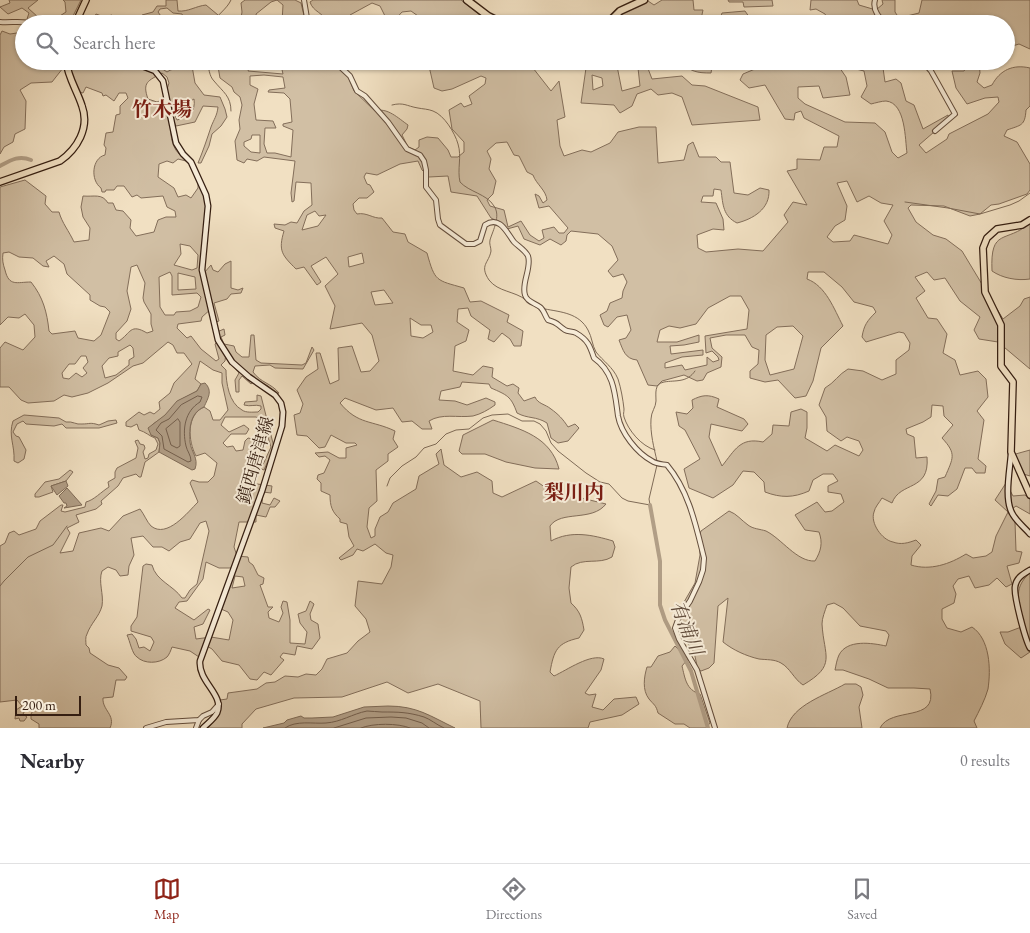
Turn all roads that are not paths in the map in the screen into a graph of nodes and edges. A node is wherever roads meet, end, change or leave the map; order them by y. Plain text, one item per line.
1 (86, 0) edge
2 (304, 0) edge
3 (467, 0) edge
4 (644, 0) edge
5 (876, 0) edge
6 (79, 15) edge
7 (306, 15) edge
8 (487, 15) edge
9 (616, 15) edge
10 (877, 15) edge
11 (0, 22) edge
12 (15, 22) edge
13 (68, 70) edge
14 (152, 70) edge
15 (344, 70) edge
16 (929, 70) edge
17 (935, 132) dead end
18 (0, 182) edge
19 (1030, 220) edge
20 (1011, 452) junction
21 (1030, 495) edge
22 (1030, 534) edge
23 (1030, 570) edge
24 (1030, 648) edge
25 (218, 704) junction
26 (199, 720) junction
27 (146, 728) edge
28 (196, 728) edge
29 (203, 728) edge
30 (715, 728) edge

1 - 6 main road
2 - 7 street
3 - 8 highway
4 - 9 highway
5 - 10 street
11 - 12 street
13 - 18 main road
14 - 25 main road, 鎮西唐津線
15 - 30 street
16 - 17 street
19 - 20 main road
20 - 21 main road
20 - 22 main road
23 - 24 main road
25 - 26 street
25 - 29 main road
26 - 27 street
26 - 28 street

